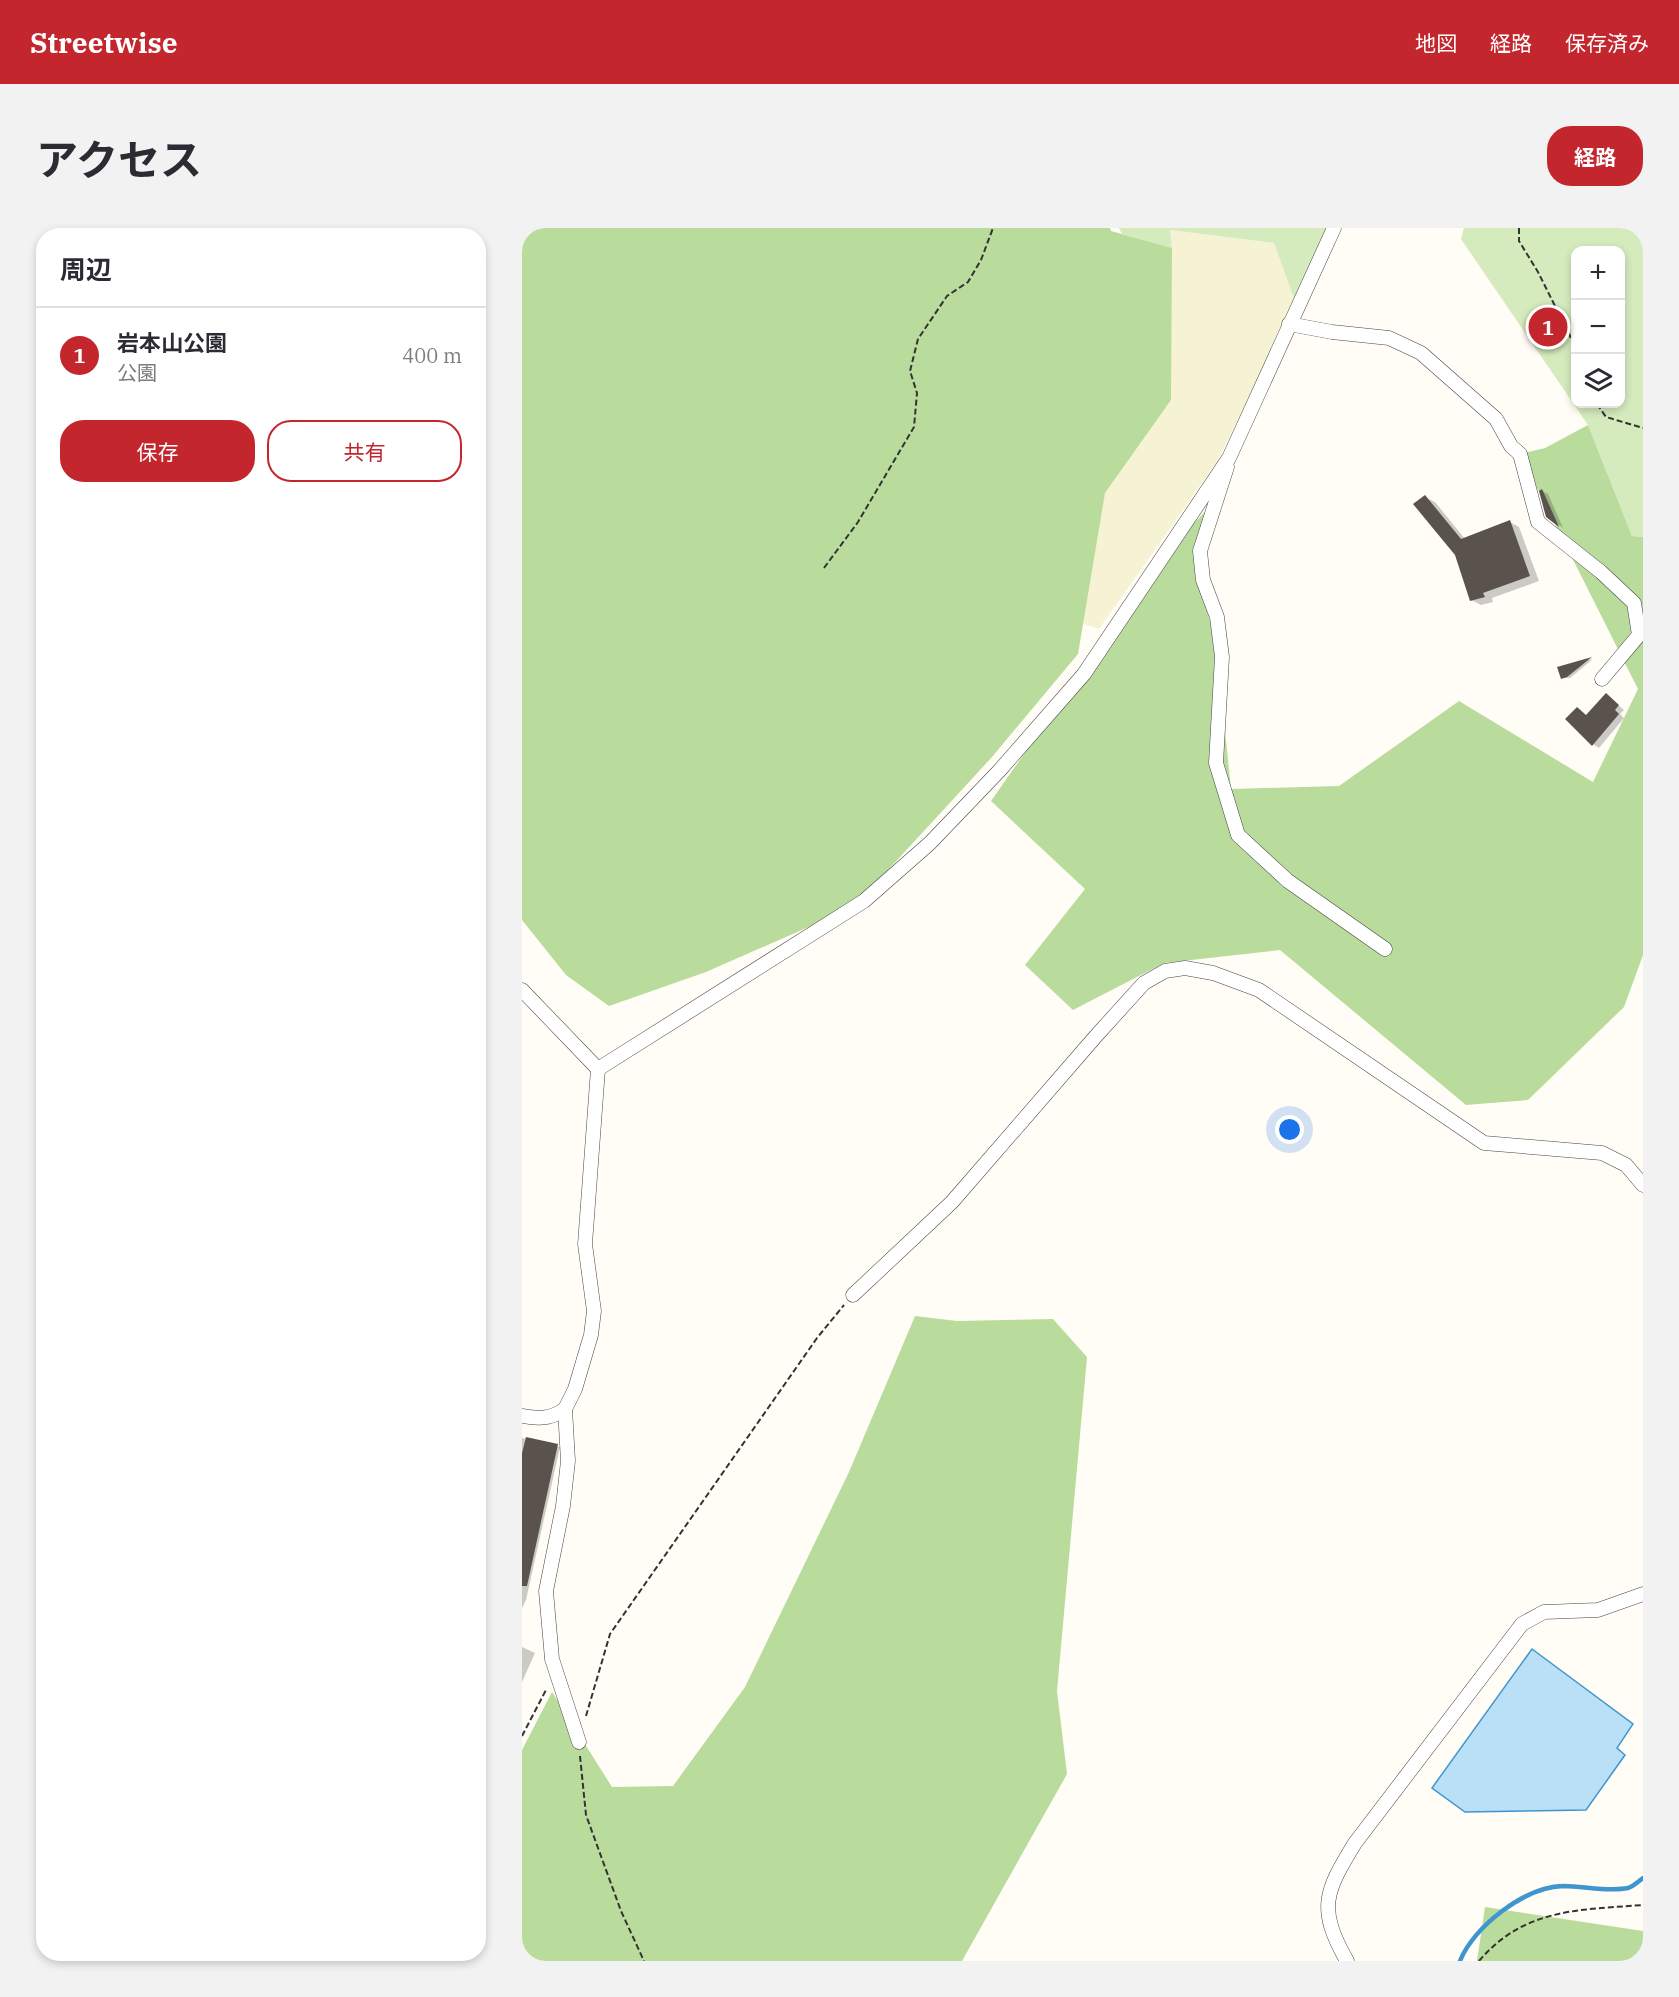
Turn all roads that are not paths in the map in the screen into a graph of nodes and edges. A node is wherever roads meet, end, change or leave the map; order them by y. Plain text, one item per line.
1 (1334, 228) edge
2 (1289, 324) junction
3 (1229, 458) junction
4 (1602, 680) dead end
5 (1385, 949) dead end
6 (522, 990) edge
7 (598, 1069) junction
8 (1643, 1185) edge
9 (853, 1295) road end
10 (566, 1409) junction
11 (522, 1416) edge
12 (1643, 1594) edge
13 (579, 1742) road end
14 (1347, 1961) edge

1 - 2 street
2 - 3 street
2 - 4 street
3 - 5 street
3 - 7 street
6 - 7 street
7 - 10 street
8 - 9 street
10 - 11 street
10 - 13 street
12 - 14 street

